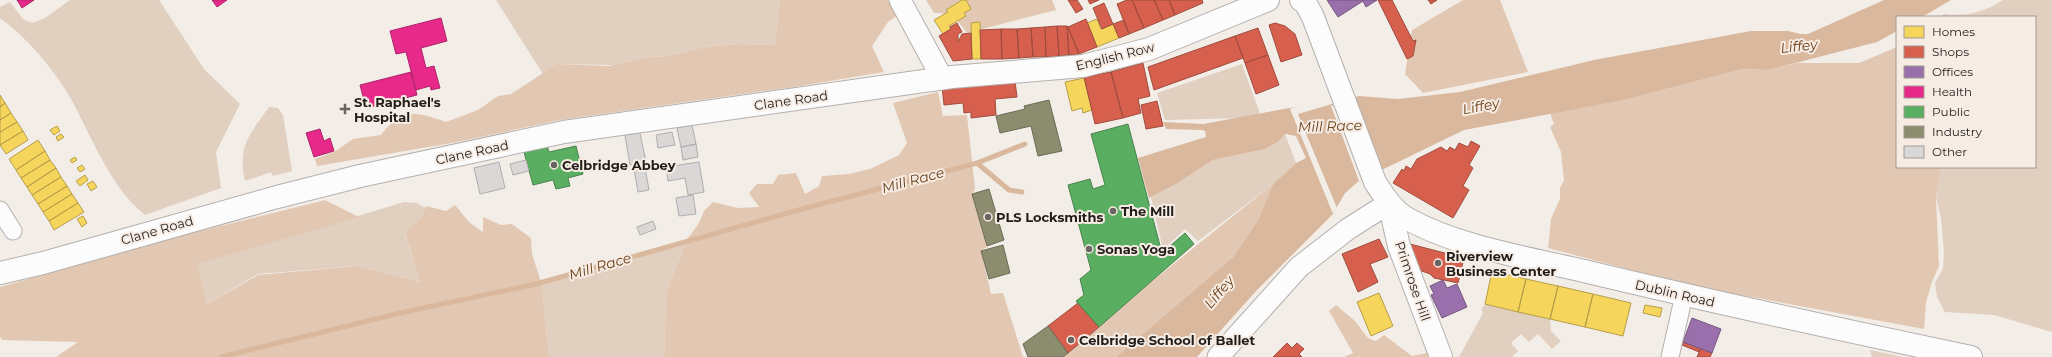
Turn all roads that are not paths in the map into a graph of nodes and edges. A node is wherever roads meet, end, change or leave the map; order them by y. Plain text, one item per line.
1 (900, 0) edge
2 (1268, 0) edge
3 (1301, 0) edge
4 (947, 77) junction
5 (1389, 203) junction
6 (0, 210) edge
7 (13, 231) dead end
8 (0, 273) edge
9 (1684, 295) junction
10 (1218, 357) edge
11 (1441, 357) edge
12 (1670, 357) edge
13 (1971, 357) edge

1 - 4 street
2 - 4 main road, English Row
3 - 5 main road
4 - 8 main road, Clane Road
5 - 9 main road, Dublin Road
5 - 10 street
5 - 11 main road, Primrose Hill
6 - 7 street
9 - 12 street
9 - 13 main road, Dublin Road

